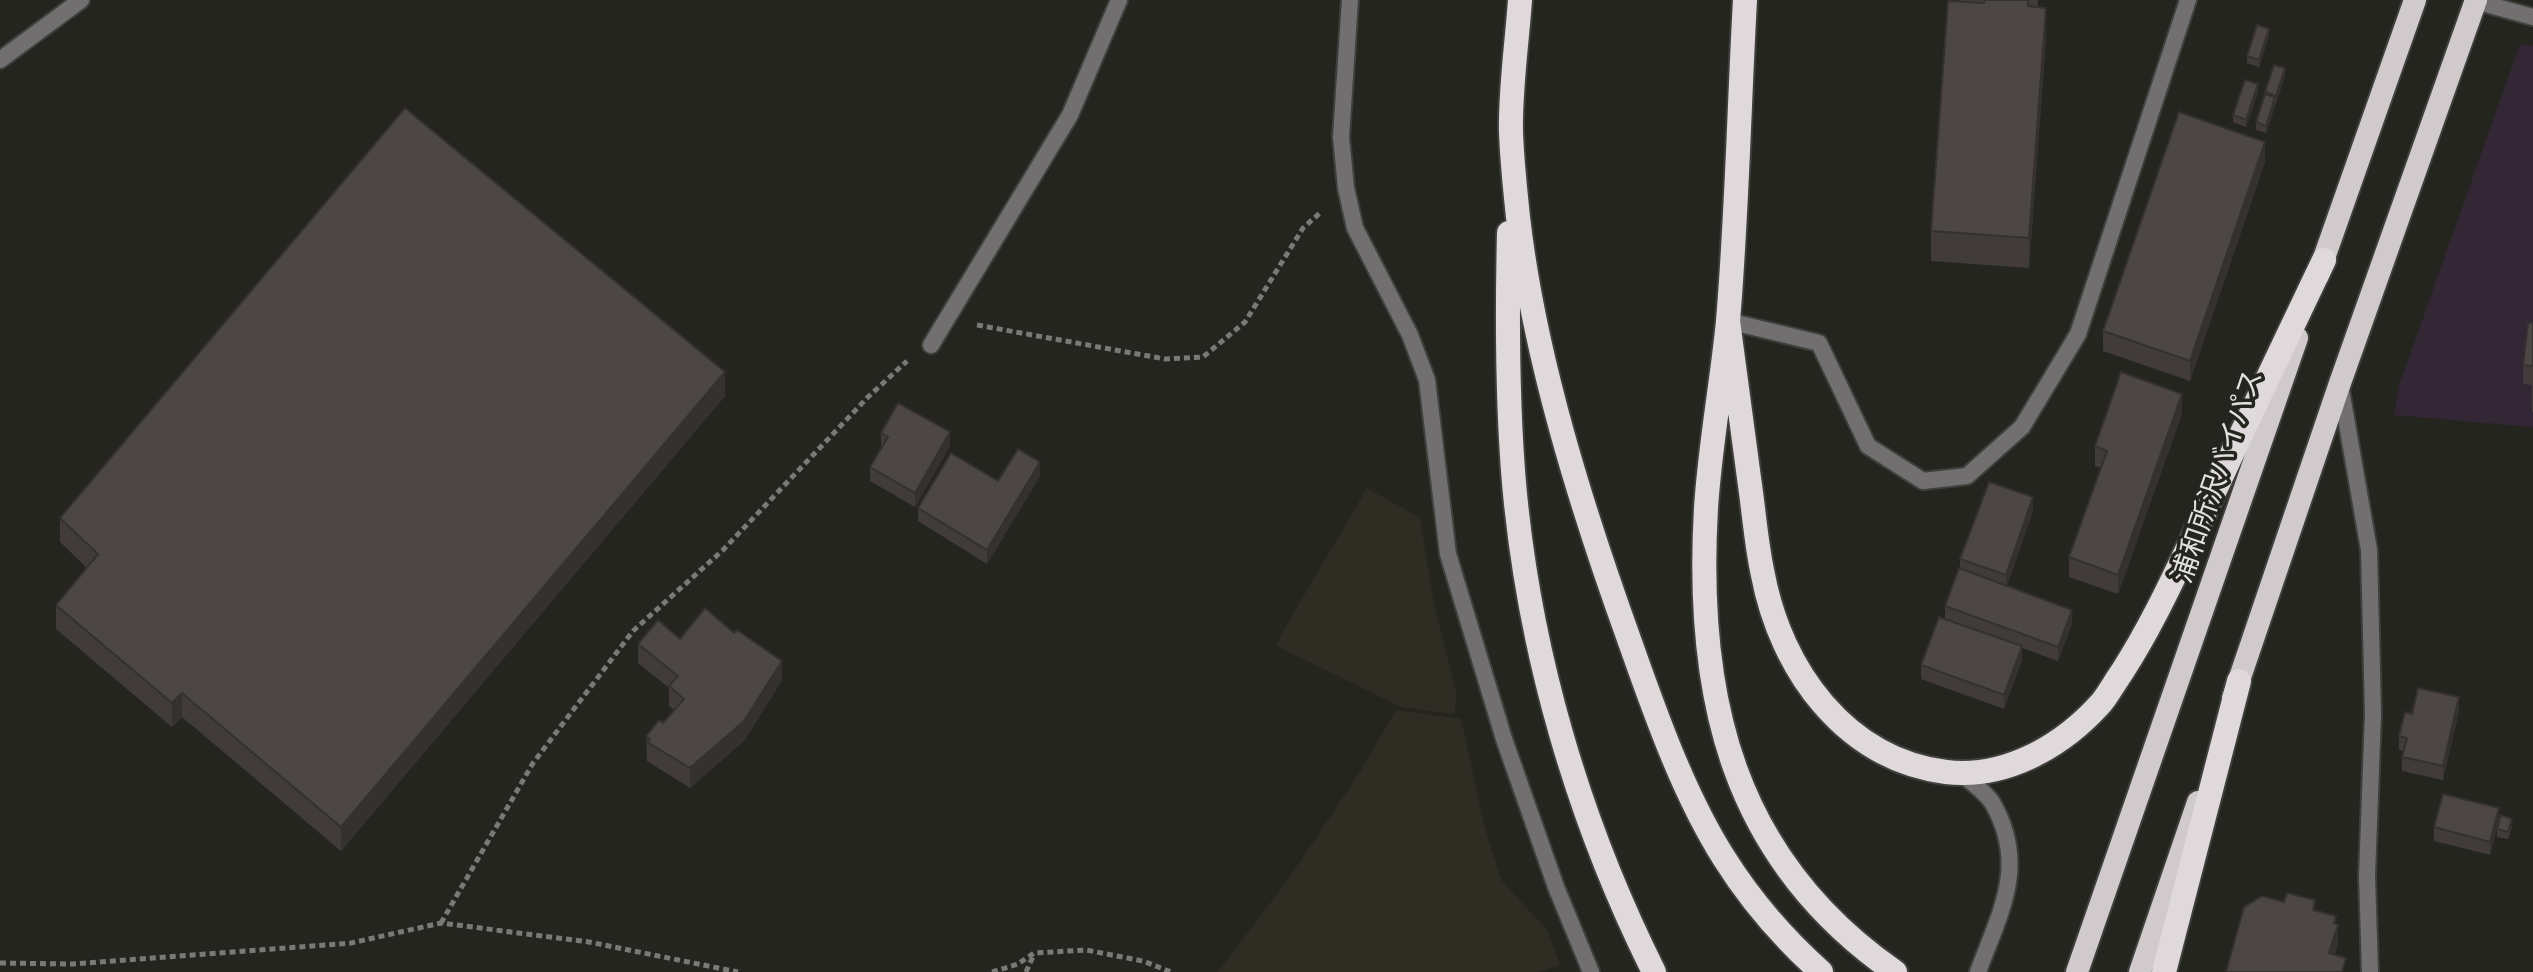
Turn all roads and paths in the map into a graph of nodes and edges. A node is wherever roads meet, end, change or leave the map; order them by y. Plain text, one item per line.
1 (81, 0) edge
2 (1119, 0) edge
3 (1350, 0) edge
4 (1520, 0) edge
5 (1745, 0) edge
6 (2188, 0) edge
7 (2415, 0) edge
8 (2475, 1) edge
9 (2533, 17) edge
10 (0, 60) edge
11 (1511, 130) junction
12 (1346, 188) junction
13 (2324, 260) junction
14 (1728, 321) junction
15 (931, 345) junction
16 (2340, 383) junction
17 (2239, 681) junction
18 (1962, 774) junction
19 (441, 923) junction
20 (1034, 953) junction
21 (0, 963) edge
22 (738, 972) edge
23 (992, 972) edge
24 (1026, 972) edge
25 (1171, 972) edge
26 (1591, 972) edge
27 (1654, 972) edge
28 (1821, 972) edge
29 (1895, 972) edge
30 (1978, 972) edge
31 (2077, 972) edge
32 (2140, 972) edge
33 (2164, 972) edge
34 (2370, 972) edge

1 - 10 street
2 - 15 street
3 - 12 street
4 - 11 highway
5 - 14 highway
6 - 14 street
7 - 13 highway, 浦和所沢バイパス
8 - 9 street
8 - 16 highway
11 - 27 highway
11 - 28 highway
12 - 15 path
12 - 26 street
13 - 18 highway
13 - 31 highway, 浦和所沢バイパス
14 - 18 highway
14 - 29 highway
15 - 19 path
16 - 17 highway
16 - 34 street
17 - 32 highway
17 - 33 highway
18 - 30 street
19 - 21 path
19 - 22 path
20 - 23 path
20 - 24 path
20 - 25 path

